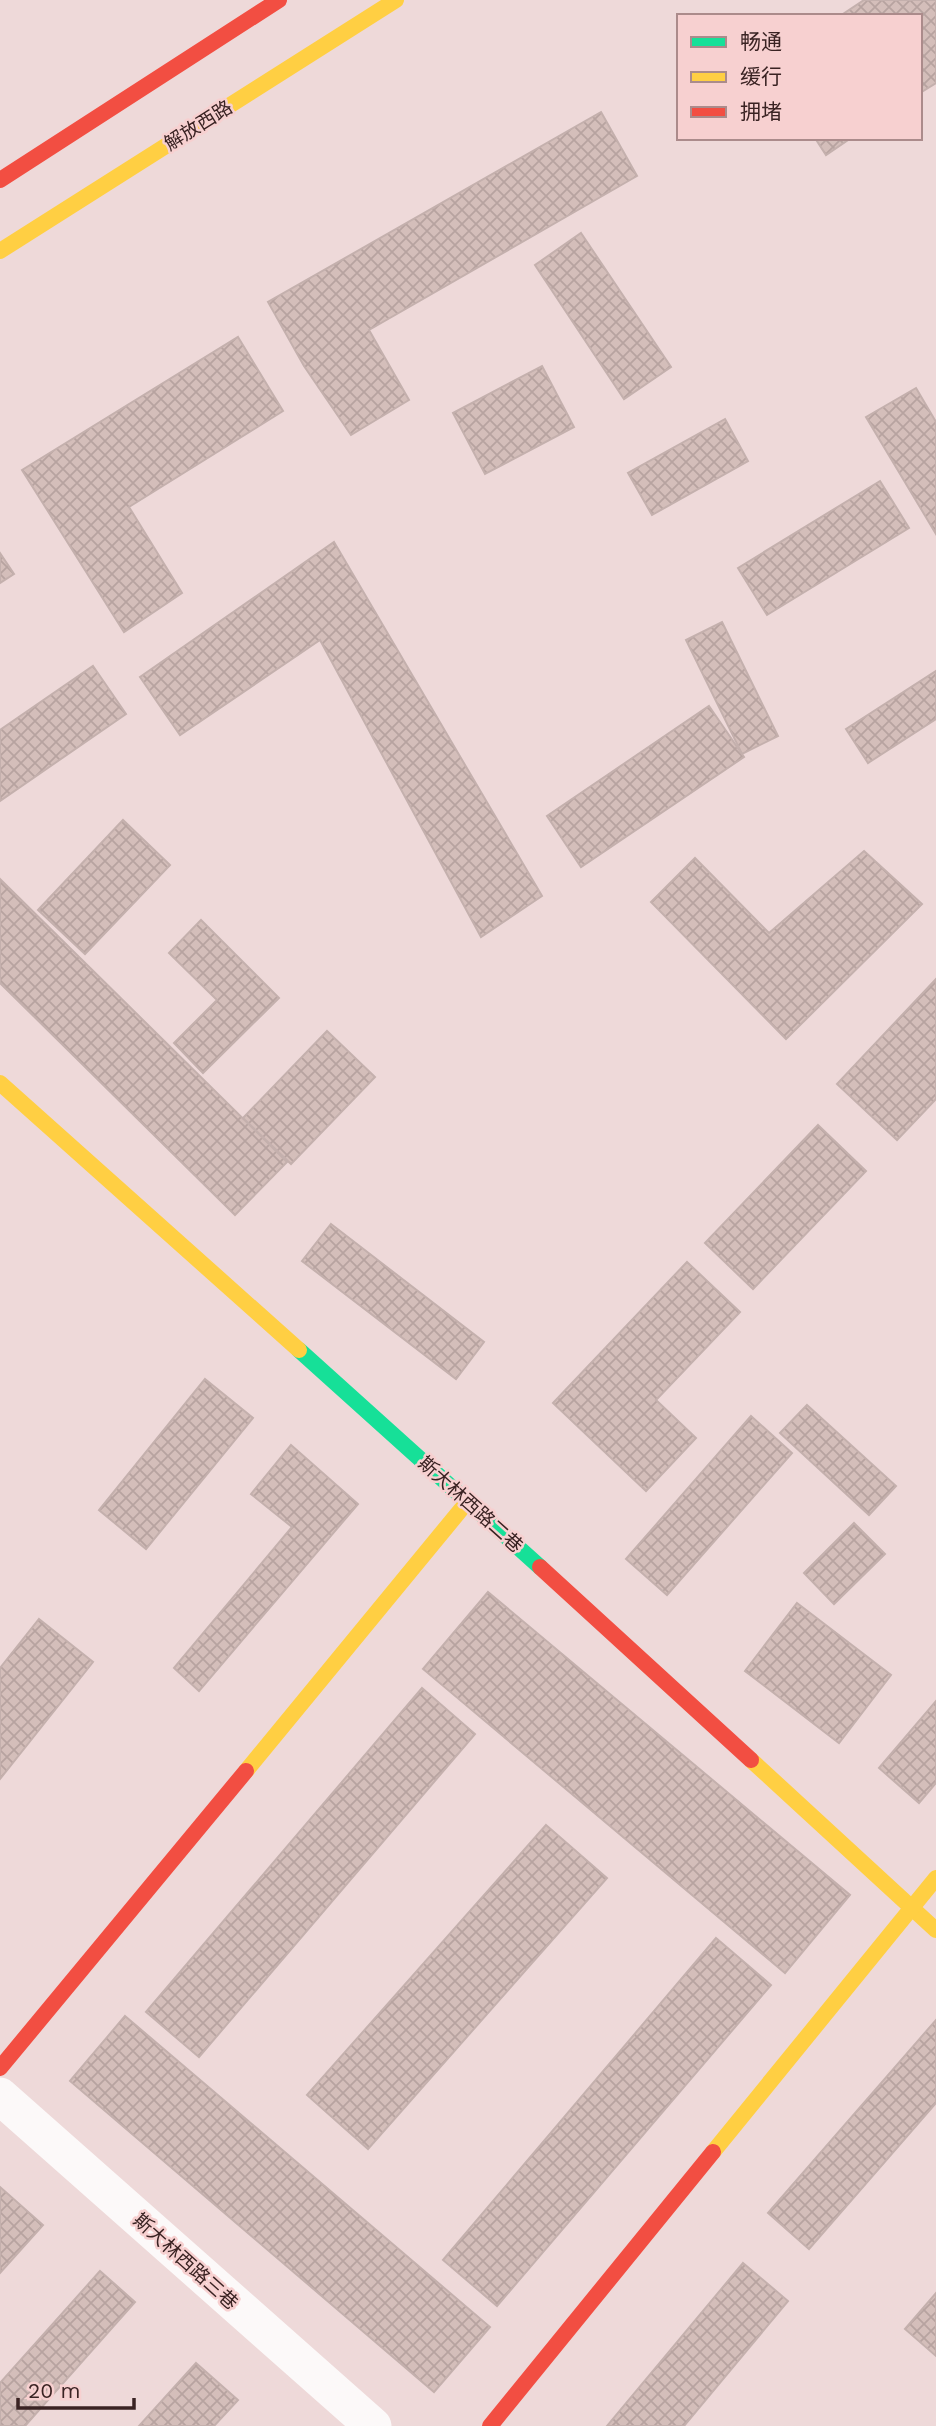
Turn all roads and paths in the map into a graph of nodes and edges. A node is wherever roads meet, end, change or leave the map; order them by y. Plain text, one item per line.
1 (279, 0) edge
2 (396, 0) edge
3 (0, 180) edge
4 (0, 251) edge
5 (0, 1083) edge
6 (468, 1501) junction
7 (936, 1878) edge
8 (911, 1908) junction
9 (936, 1930) edge
10 (0, 2068) edge
11 (0, 2096) edge
12 (373, 2426) edge
13 (490, 2426) edge

1 - 3 street
2 - 4 street, 解放西路
5 - 6 street, 斯大林西路二巷
6 - 8 street, 斯大林西路二巷
6 - 10 street
7 - 8 street
8 - 9 street, 斯大林西路二巷
8 - 13 street
11 - 12 street, 斯大林西路三巷

